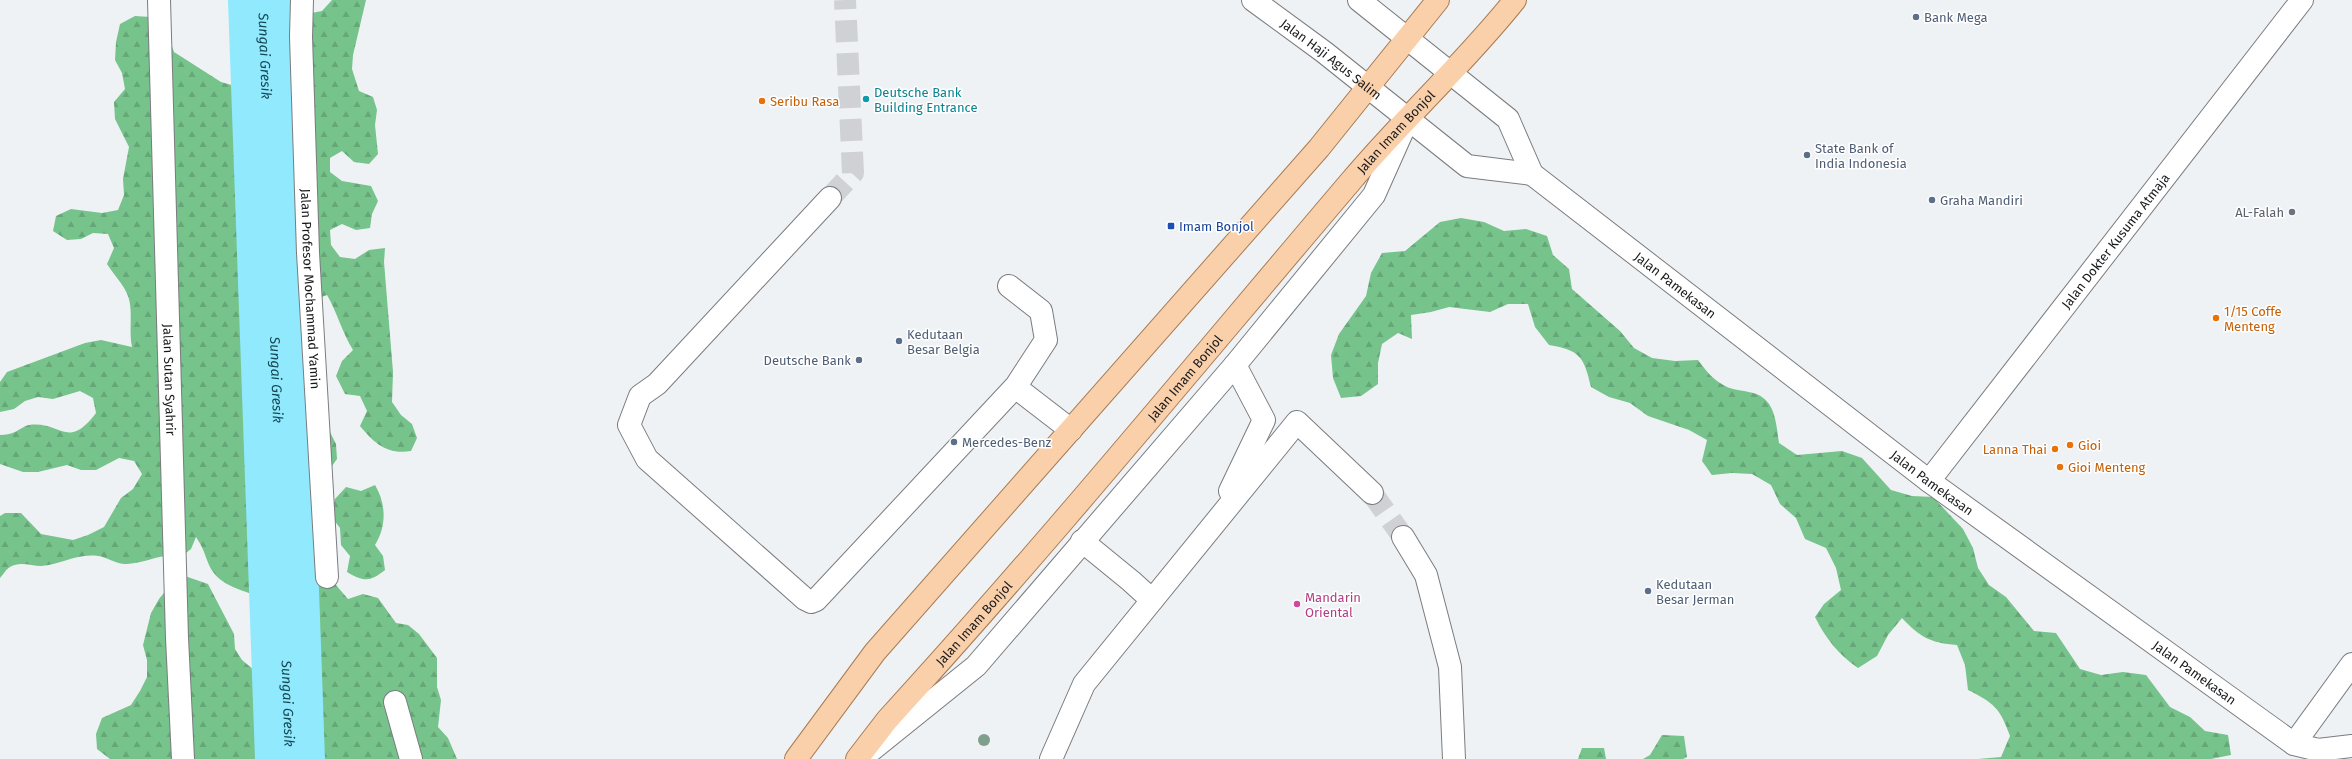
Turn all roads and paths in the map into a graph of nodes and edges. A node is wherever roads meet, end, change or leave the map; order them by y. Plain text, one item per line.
1 (159, 0) edge
2 (302, 0) edge
3 (1253, 0) edge
4 (1360, 0) edge
5 (1438, 0) edge
6 (1516, 0) edge
7 (2302, 0) edge
8 (1407, 38) junction
9 (1451, 73) junction
10 (1368, 87) junction
11 (1408, 120) junction
12 (1532, 174) junction
13 (830, 198) tunnel mouth
14 (1009, 286) dead end
15 (1235, 365) junction
16 (1020, 390) junction
17 (1070, 430) junction
18 (1929, 481) junction
19 (1372, 493) tunnel mouth
20 (1220, 514) junction
21 (1403, 537) tunnel mouth
22 (1082, 541) junction
23 (327, 577) dead end
24 (1152, 600) junction
25 (2352, 664) edge
26 (395, 702) dead end
27 (2294, 744) junction
28 (2352, 746) edge
29 (183, 759) edge
30 (411, 759) edge
31 (796, 759) edge
32 (859, 759) edge
33 (1051, 759) edge
34 (1454, 759) edge

1 - 29 street, Jalan Sutan Syahrir
2 - 23 street, Jalan Profesor Mochammad Yamin
3 - 10 street, Jalan Haji Agus Salim
4 - 8 street
5 - 8 main road
6 - 9 main road, Jalan Imam Bonjol
7 - 18 street, Jalan Dokter Kusuma Atmaja
8 - 9 street
8 - 10 main road
9 - 11 main road, Jalan Imam Bonjol
9 - 12 street, Jalan Pamekasan
10 - 11 street, Jalan Haji Agus Salim
10 - 17 main road
11 - 12 street
11 - 15 street
11 - 32 main road, Jalan Imam Bonjol
12 - 18 street, Jalan Pamekasan
13 - 16 street
14 - 16 street
15 - 20 street
15 - 22 street
16 - 17 street
17 - 31 main road
18 - 27 street, Jalan Pamekasan
19 - 20 street
20 - 24 street
21 - 34 street
22 - 24 street
22 - 32 street
24 - 33 street
25 - 27 street
26 - 30 street
27 - 28 street, Jalan Pamekasan

